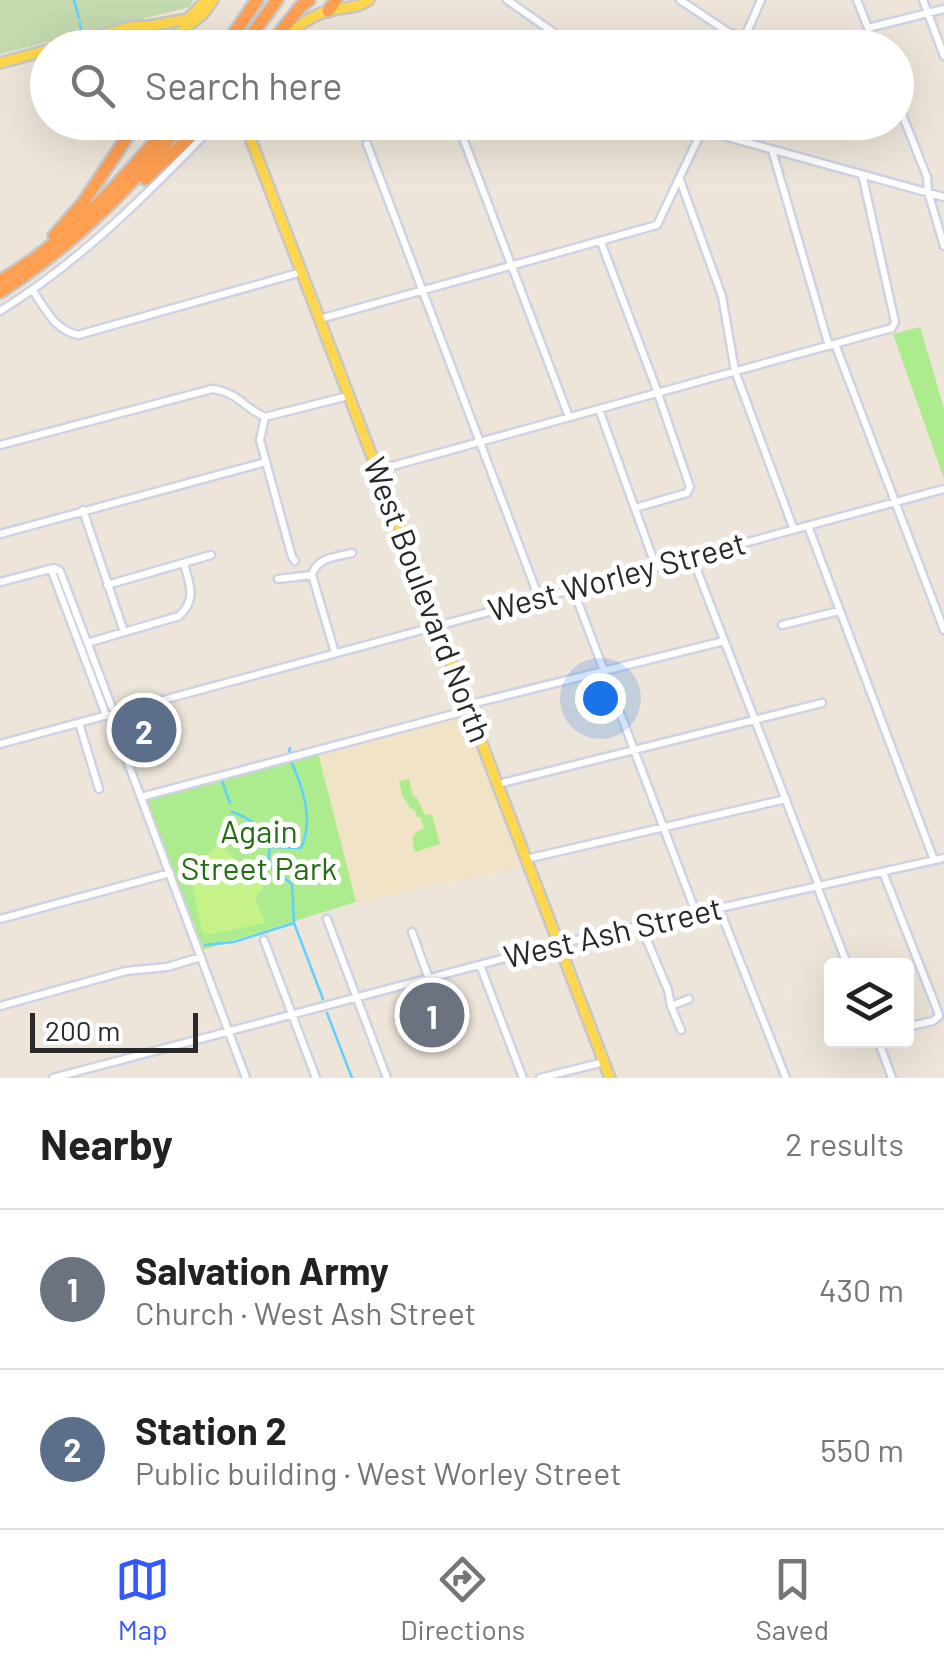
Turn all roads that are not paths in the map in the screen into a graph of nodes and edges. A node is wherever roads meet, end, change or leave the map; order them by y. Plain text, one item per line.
1 (257, 0) edge
2 (277, 0) edge
3 (309, 0) edge
4 (347, 0) edge
5 (368, 0) edge
6 (507, 0) edge
7 (680, 0) edge
8 (761, 0) edge
9 (857, 0) edge
10 (923, 0) edge
11 (206, 1) edge
12 (332, 7) edge
13 (944, 9) edge
14 (928, 14) junction
15 (162, 24) junction
16 (149, 26) junction
17 (868, 28) joint
18 (120, 30) edge
19 (146, 30) edge
20 (169, 30) edge
21 (182, 30) edge
22 (236, 30) edge
23 (255, 30) edge
24 (282, 30) edge
25 (293, 30) edge
26 (550, 30) edge
27 (725, 30) edge
28 (748, 30) edge
29 (30, 54) edge
30 (944, 56) edge
31 (0, 62) edge
32 (125, 140) edge
33 (157, 140) edge
34 (169, 140) edge
35 (187, 140) edge
36 (200, 140) edge
37 (251, 140) edge
38 (464, 140) edge
39 (698, 140) edge
40 (744, 140) edge
41 (913, 140) edge
42 (367, 144) dead end
43 (772, 150) junction
44 (862, 174) junction
45 (680, 179) junction
46 (928, 192) junction
47 (944, 197) edge
48 (110, 206) junction
49 (600, 242) junction
50 (944, 246) edge
51 (38, 254) junction
52 (512, 267) junction
53 (302, 272) junction
54 (0, 281) edge
55 (33, 291) junction
56 (423, 291) junction
57 (0, 292) edge
58 (0, 312) edge
59 (320, 320) junction
60 (832, 345) junction
61 (736, 371) junction
62 (656, 394) junction
63 (350, 396) junction
64 (599, 409) junction
65 (265, 417) junction
66 (569, 417) junction
67 (480, 442) junction
68 (0, 446) edge
69 (266, 462) junction
70 (378, 470) junction
71 (944, 490) edge
72 (894, 503) junction
73 (635, 508) junction
74 (82, 510) junction
75 (808, 526) junction
76 (794, 530) junction
77 (0, 534) edge
78 (352, 553) dead end
79 (211, 555) dead end
80 (692, 557) junction
81 (295, 561) dead end
82 (184, 564) junction
83 (656, 566) junction
84 (54, 569) junction
85 (312, 574) junction
86 (278, 579) dead end
87 (0, 582) edge
88 (107, 584) junction
89 (573, 589) junction
90 (539, 598) junction
91 (840, 610) junction
92 (782, 625) dead end
93 (437, 626) junction
94 (944, 630) edge
95 (124, 632) junction
96 (724, 641) junction
97 (87, 643) junction
98 (334, 653) junction
99 (604, 671) junction
100 (822, 704) dead end
101 (468, 708) junction
102 (110, 714) junction
103 (755, 719) junction
104 (79, 723) junction
105 (0, 744) edge
106 (634, 750) junction
107 (497, 784) junction
108 (99, 789) dead end
109 (140, 797) junction
110 (786, 800) junction
111 (664, 828) junction
112 (944, 858) edge
113 (526, 859) junction
114 (934, 860) junction
115 (883, 872) junction
116 (170, 873) junction
117 (818, 886) junction
118 (720, 908) junction
119 (696, 913) junction
120 (327, 918) dead end
121 (0, 919) edge
122 (641, 926) junction
123 (412, 932) dead end
124 (264, 940) dead end
125 (558, 944) junction
126 (201, 957) junction
127 (845, 958) edge
128 (480, 965) junction
129 (430, 979) junction
130 (357, 998) junction
131 (689, 999) dead end
132 (0, 1006) edge
133 (671, 1006) junction
134 (291, 1014) junction
135 (914, 1026) edge
136 (682, 1030) dead end
137 (228, 1032) junction
138 (881, 1048) edge
139 (604, 1062) junction
140 (52, 1078) edge
141 (246, 1078) edge
142 (316, 1078) edge
143 (387, 1078) edge
144 (522, 1078) edge
145 (540, 1078) edge
146 (610, 1078) edge
147 (786, 1078) edge
148 (892, 1078) edge

1 - 22 highway
2 - 23 highway
3 - 24 highway
4 - 12 main road
5 - 12 main road
6 - 26 street
7 - 27 street
8 - 28 street
9 - 17 street
10 - 14 street
11 - 15 main road
11 - 21 main road
12 - 25 main road
13 - 14 street
14 - 17 street
14 - 30 street
15 - 16 main road
15 - 20 main road
16 - 18 main road
16 - 19 main road
29 - 31 main road
32 - 51 highway
33 - 51 highway
34 - 48 highway
35 - 48 highway
36 - 55 street
37 - 53 main road, West Boulevard North
38 - 52 street
39 - 45 street
40 - 43 street
41 - 46 street
42 - 56 street
43 - 44 street
43 - 60 street
44 - 46 street
44 - 60 street
45 - 49 street
45 - 61 street
46 - 47 street
46 - 50 street
48 - 57 highway
49 - 52 street
49 - 62 street
51 - 54 highway
52 - 56 street
52 - 66 street
53 - 55 street
53 - 59 main road, West Boulevard North
55 - 58 street
56 - 59 street
56 - 67 street
59 - 63 main road, West Boulevard North
60 - 61 street
60 - 72 street
61 - 62 street
61 - 76 street
62 - 64 street
62 - 73 street
63 - 65 street
63 - 70 main road, West Boulevard North
64 - 66 street
64 - 73 street
65 - 68 street
65 - 69 street
66 - 67 street
67 - 70 street
67 - 90 street
69 - 74 street
69 - 81 street
70 - 93 main road, West Boulevard North
71 - 72 street, West Worley Street
72 - 75 street, West Worley Street
72 - 94 street
73 - 83 street
74 - 77 street
74 - 88 street
75 - 76 street, West Worley Street
75 - 91 street
76 - 80 street, West Worley Street
78 - 85 street
79 - 82 street
80 - 83 street, West Worley Street
80 - 96 street
82 - 88 street
82 - 95 street
83 - 89 street, West Worley Street
84 - 87 street
84 - 97 street
84 - 102 street
85 - 86 street
85 - 98 street
88 - 95 street
89 - 90 street, West Worley Street
89 - 99 street
90 - 93 street, West Worley Street
91 - 92 street
91 - 114 street
93 - 98 street, West Worley Street
93 - 101 main road, West Boulevard North
95 - 97 street
96 - 99 street
96 - 103 street
97 - 102 street
98 - 102 street, West Worley Street
99 - 101 street
99 - 106 street
100 - 103 street
101 - 107 main road, West Boulevard North
101 - 109 street
102 - 104 street, West Worley Street
102 - 109 street
103 - 106 street
103 - 110 street
104 - 105 street, West Worley Street
104 - 108 street
106 - 107 street
106 - 111 street
107 - 113 main road, West Boulevard North
109 - 116 street
110 - 111 street
110 - 117 street
111 - 113 street
111 - 119 street
112 - 114 street, West Ash Street
113 - 125 main road, West Boulevard North
114 - 115 street, West Ash Street
115 - 117 street, West Ash Street
115 - 135 street
116 - 121 street
116 - 126 street
117 - 118 street, West Ash Street
117 - 127 street
118 - 119 street, West Ash Street
118 - 147 street
119 - 122 street, West Ash Street
120 - 130 street
122 - 125 street, West Ash Street
122 - 133 street
123 - 129 street
124 - 134 street
125 - 128 street, West Ash Street
125 - 139 main road, West Boulevard North
126 - 132 street
126 - 137 street
128 - 129 street, West Ash Street
128 - 144 street
129 - 130 street, West Ash Street
130 - 134 street, West Ash Street
130 - 143 street
131 - 133 street
133 - 136 street
134 - 137 street, West Ash Street
134 - 142 street
137 - 140 street, West Ash Street
137 - 141 street
138 - 148 street
139 - 145 street
139 - 146 main road, West Boulevard North

